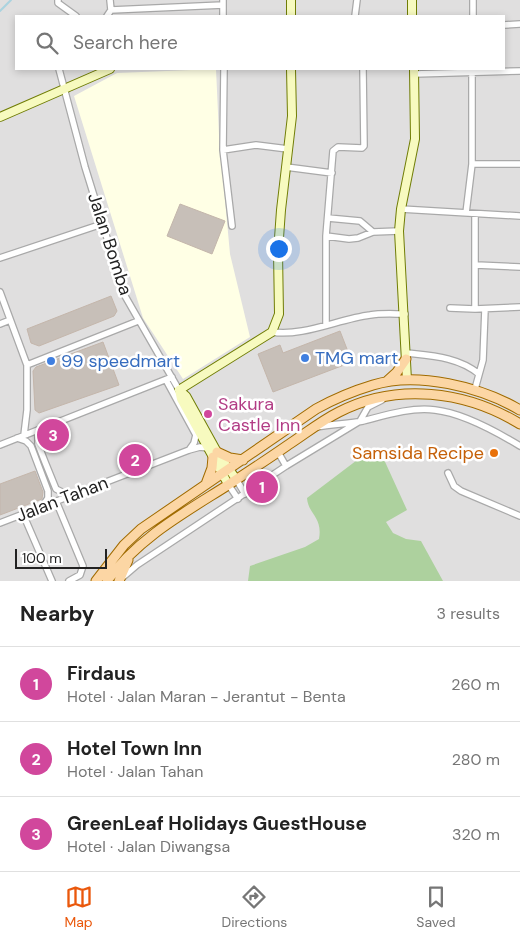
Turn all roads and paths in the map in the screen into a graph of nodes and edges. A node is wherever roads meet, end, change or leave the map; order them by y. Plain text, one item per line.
1 (58, 0) edge
2 (110, 0) edge
3 (166, 0) edge
4 (291, 0) edge
5 (357, 0) edge
6 (412, 0) edge
7 (473, 0) edge
8 (223, 3) edge
9 (170, 8) junction
10 (111, 10) junction
11 (75, 15) edge
12 (108, 15) edge
13 (291, 15) edge
14 (355, 15) edge
15 (412, 15) edge
16 (473, 15) edge
17 (520, 24) edge
18 (505, 25) edge
19 (59, 70) edge
20 (224, 70) edge
21 (291, 70) edge
22 (363, 70) edge
23 (414, 71) edge
24 (472, 71) edge
25 (520, 71) edge
26 (93, 72) edge
27 (64, 89) junction
28 (0, 116) edge
29 (288, 149) junction
30 (223, 150) junction
31 (472, 164) junction
32 (520, 164) edge
33 (286, 166) junction
34 (332, 173) junction
35 (401, 209) junction
36 (466, 214) junction
37 (474, 214) junction
38 (520, 216) edge
39 (328, 218) junction
40 (102, 224) junction
41 (232, 226) dead end
42 (399, 231) junction
43 (373, 232) junction
44 (326, 236) junction
45 (0, 258) edge
46 (476, 265) junction
47 (520, 267) edge
48 (0, 292) edge
49 (520, 307) edge
50 (450, 308) dead end
51 (475, 309) junction
52 (485, 309) junction
53 (405, 314) junction
54 (10, 320) junction
55 (138, 321) junction
56 (0, 324) edge
57 (326, 324) junction
58 (272, 332) junction
59 (406, 356) junction
60 (27, 365) junction
61 (479, 374) junction
62 (169, 379) junction
63 (407, 380) junction
64 (385, 382) junction
65 (475, 389) junction
66 (179, 390) junction
67 (449, 396) junction
68 (388, 397) junction
69 (26, 410) junction
70 (520, 410) edge
71 (360, 421) junction
72 (520, 424) edge
73 (42, 428) junction
74 (314, 428) junction
75 (33, 432) junction
76 (24, 435) junction
77 (17, 438) junction
78 (0, 445) edge
79 (520, 446) edge
80 (208, 448) junction
81 (189, 450) junction
82 (278, 452) junction
83 (215, 454) junction
84 (243, 460) junction
85 (286, 466) junction
86 (226, 472) junction
87 (448, 473) dead end
88 (232, 482) junction
89 (206, 484) junction
90 (245, 494) junction
91 (70, 496) junction
92 (238, 499) junction
93 (56, 501) junction
94 (42, 507) junction
95 (23, 514) junction
96 (520, 516) edge
97 (0, 523) edge
98 (130, 555) junction
99 (52, 581) edge
100 (69, 581) edge
101 (96, 581) edge
102 (107, 581) edge
103 (120, 581) edge

1 - 11 street
2 - 10 street
3 - 9 street
4 - 13 main road
5 - 14 street
6 - 15 main road
7 - 16 street
8 - 9 street
9 - 10 street
10 - 12 street
17 - 18 street
19 - 27 street, Jalan Bomba
20 - 30 street
21 - 29 main road
22 - 34 street
23 - 24 street
23 - 35 main road
24 - 25 street
24 - 31 street
26 - 27 main road
27 - 28 main road
27 - 40 street, Jalan Bomba
29 - 30 street
29 - 33 main road
30 - 41 street
31 - 32 street
31 - 36 street
33 - 34 street
33 - 58 main road
34 - 39 street
35 - 36 street
35 - 42 main road
36 - 37 street
37 - 38 street
37 - 46 street
39 - 43 street
39 - 44 street
40 - 45 street
40 - 55 street, Jalan Bomba
42 - 43 street
42 - 53 main road
43 - 44 street
44 - 57 street
46 - 47 street
46 - 51 street
48 - 54 street
49 - 52 street
50 - 51 street
51 - 52 street
52 - 61 street
53 - 57 street
53 - 59 main road
54 - 56 street
54 - 60 street
55 - 60 street
55 - 62 street, Jalan Bomba
57 - 58 street
58 - 66 main road
59 - 61 street
59 - 63 main road
59 - 64 main road
60 - 69 street
61 - 65 street
62 - 66 street, Jalan Bomba
62 - 73 street
62 - 81 street
63 - 64 main road
63 - 65 main road
63 - 67 main road
64 - 84 main road
65 - 70 main road
66 - 80 main road, Jalan Bomba
66 - 83 main road, Jalan Bomba
67 - 68 main road
67 - 72 main road
68 - 71 street
68 - 74 main road
69 - 75 street
69 - 76 street
71 - 74 street
71 - 79 street
71 - 85 street
73 - 75 street
73 - 91 street
74 - 82 main road
75 - 76 street
76 - 77 street
77 - 78 street
77 - 94 street
80 - 81 street, Jalan Tahan
80 - 83 main road, Jalan Bomba
81 - 91 street, Jalan Tahan
82 - 85 street
82 - 88 main road
83 - 84 main road
83 - 86 main road, Jalan Bomba
83 - 89 main road
84 - 86 main road
85 - 90 street
86 - 88 main road, Jalan Bomba
86 - 89 main road
87 - 96 street
88 - 90 street
88 - 92 street
88 - 98 main road
89 - 101 main road
90 - 92 street
91 - 93 street, Jalan Tahan
92 - 103 street
93 - 94 street, Jalan Tahan
93 - 100 street
94 - 95 street, Jalan Tahan
95 - 97 street, Jalan Tahan
95 - 99 street
98 - 102 main road
98 - 103 main road

